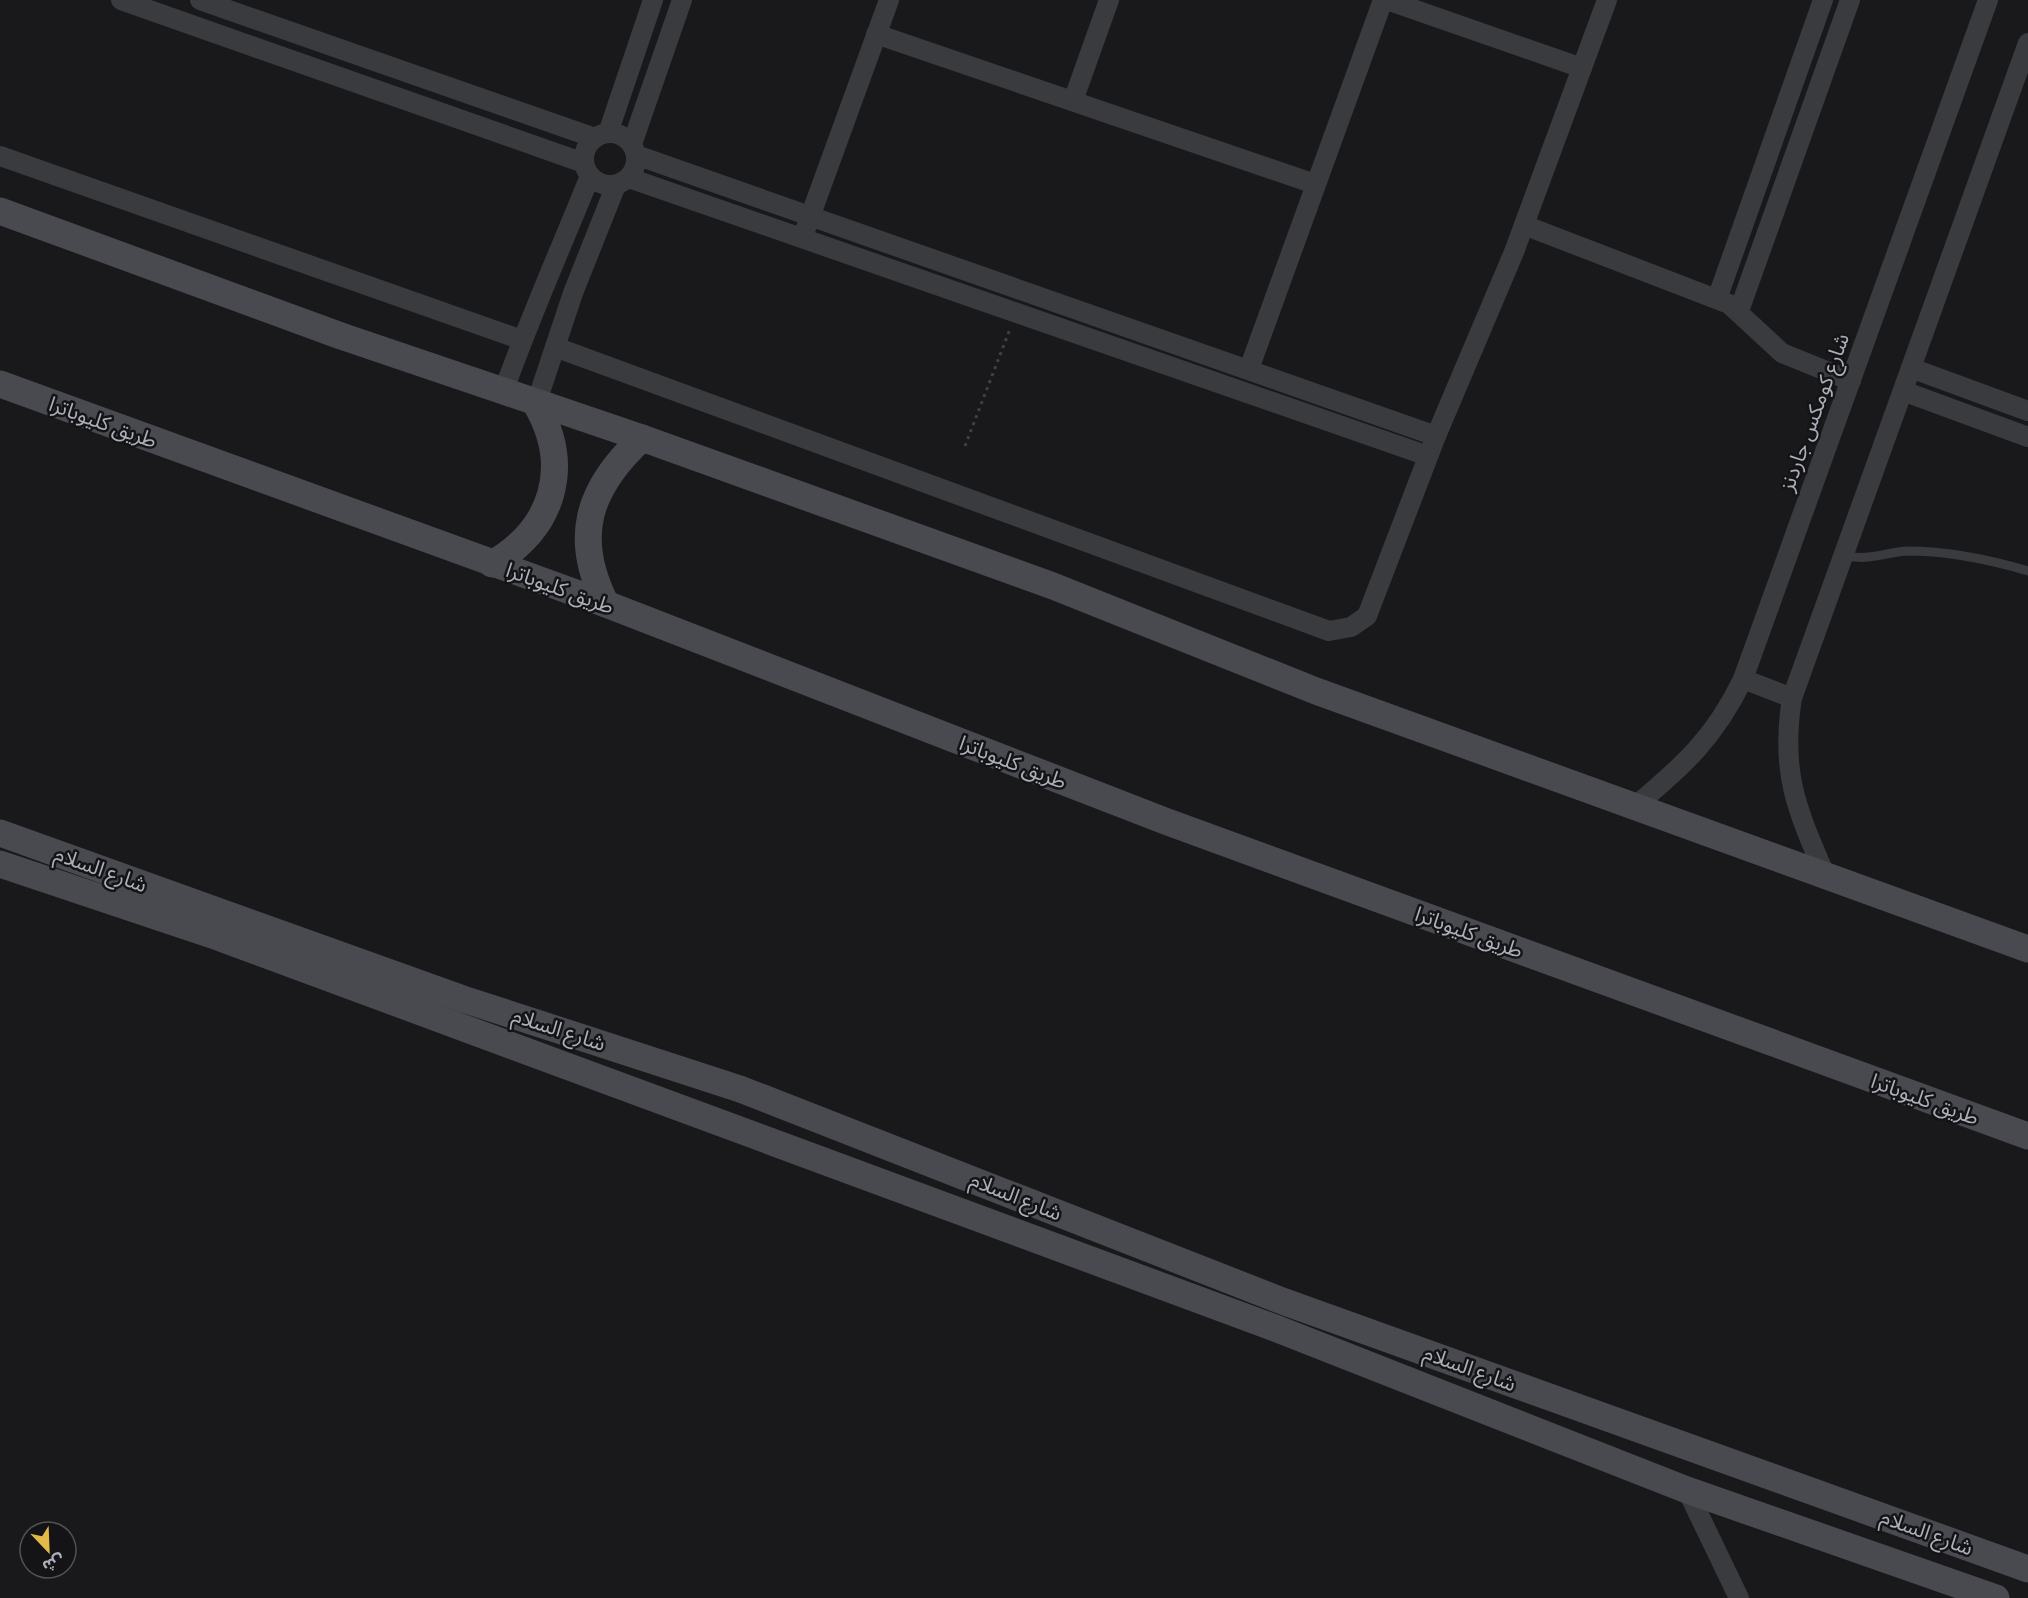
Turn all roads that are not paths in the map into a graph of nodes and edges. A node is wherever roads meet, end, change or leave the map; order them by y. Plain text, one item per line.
1 (121, 0) edge
2 (200, 0) edge
3 (653, 0) edge
4 (682, 0) edge
5 (888, 0) edge
6 (1109, 0) edge
7 (1385, 0) edge
8 (1607, 0) edge
9 (1823, 0) edge
10 (1850, 0) edge
11 (1988, 0) edge
12 (876, 34) junction
13 (2028, 43) edge
14 (337, 48) junction
15 (1582, 68) junction
16 (328, 73) junction
17 (1073, 101) junction
18 (601, 136) junction
19 (634, 150) junction
20 (0, 156) edge
21 (587, 169) junction
22 (622, 181) junction
23 (1316, 184) junction
24 (0, 211) edge
25 (810, 217) junction
26 (1524, 225) junction
27 (802, 239) junction
28 (547, 285) junction
29 (573, 294) junction
30 (1717, 299) junction
31 (1739, 311) junction
32 (522, 340) junction
33 (555, 347) junction
34 (1911, 368) junction
35 (1249, 369) junction
36 (1273, 377) junction
37 (1851, 381) junction
38 (0, 384) edge
39 (1903, 391) junction
40 (503, 393) junction
41 (1263, 399) junction
42 (536, 404) junction
43 (2028, 411) edge
44 (1436, 436) junction
45 (2028, 437) edge
46 (642, 438) junction
47 (1428, 456) junction
48 (1844, 555) junction
49 (492, 564) junction
50 (2028, 571) edge
51 (606, 604) junction
52 (1743, 679) junction
53 (1792, 698) junction
54 (1633, 808) junction
55 (0, 833) edge
56 (0, 864) edge
57 (1826, 878) junction
58 (2028, 949) edge
59 (2028, 1136) edge
60 (1285, 1302) junction
61 (1275, 1328) junction
62 (1687, 1490) junction
63 (2028, 1569) edge
64 (1739, 1598) edge
65 (1996, 1598) edge

1 - 16 street
2 - 14 street
3 - 18 street
4 - 19 street
5 - 12 street
6 - 17 street
7 - 15 street
7 - 23 street
8 - 15 street
9 - 30 street
10 - 31 street
11 - 37 street, شارع كومكس جاردنز
12 - 17 street
12 - 25 street
13 - 34 street
14 - 16 street
14 - 18 street
15 - 26 street
16 - 21 street
17 - 23 street
18 - 19 street
18 - 21 street
19 - 22 street
19 - 25 street
20 - 32 street
21 - 22 street
21 - 28 street
22 - 27 street
22 - 29 street
23 - 35 street
24 - 40 main road
25 - 27 street
25 - 35 street
26 - 30 street
26 - 44 street
27 - 41 street
28 - 29 street
28 - 32 street
29 - 33 street
30 - 31 street
31 - 37 street
32 - 40 street
33 - 42 street
33 - 47 street
34 - 39 street
34 - 43 street
35 - 36 street
36 - 41 street
36 - 44 street
37 - 52 street, شارع كومكس جاردنز
38 - 49 main road, طريق كليوباترا
39 - 45 street
39 - 48 street
40 - 42 main road
41 - 47 street
42 - 46 main road
42 - 49 main road
44 - 47 street
46 - 51 main road
46 - 54 main road
48 - 50 lane
48 - 53 street
49 - 51 main road, طريق كليوباترا
51 - 59 main road, طريق كليوباترا
52 - 53 street
52 - 54 street, شارع كومكس جاردنز
53 - 57 street
54 - 57 main road
55 - 60 main road, شارع السلام
56 - 61 main road, شارع السلام
57 - 58 main road
60 - 61 main road
60 - 63 main road, شارع السلام
61 - 62 main road, شارع السلام
62 - 64 street
62 - 65 main road, شارع السلام

